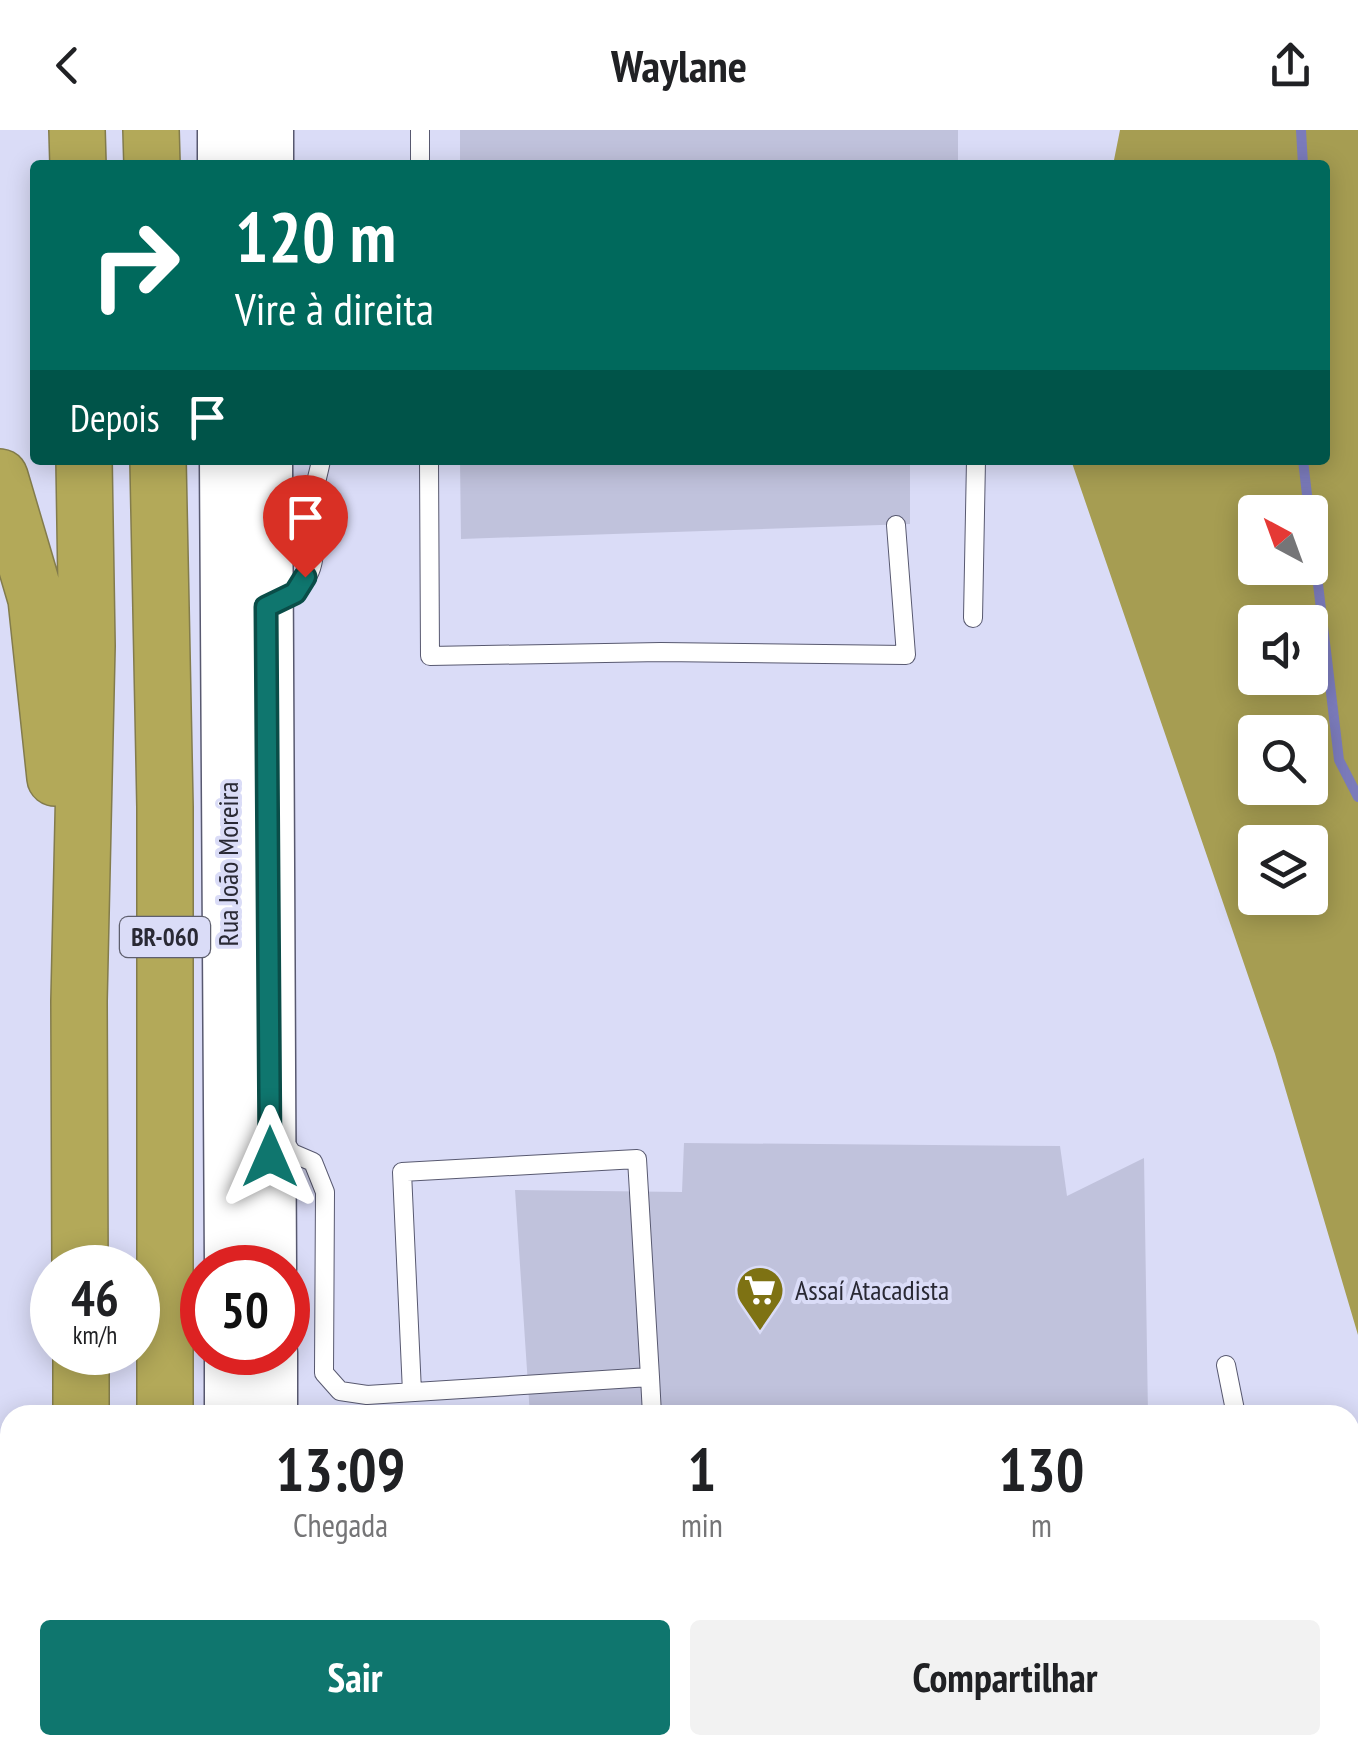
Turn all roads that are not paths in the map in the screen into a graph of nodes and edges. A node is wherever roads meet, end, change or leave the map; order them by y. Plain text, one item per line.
1 (77, 130) edge
2 (151, 130) edge
3 (224, 130) edge
4 (267, 130) edge
5 (420, 130) edge
6 (78, 160) edge
7 (152, 160) edge
8 (224, 160) edge
9 (267, 160) edge
10 (420, 160) edge
11 (84, 465) edge
12 (158, 465) edge
13 (227, 465) edge
14 (265, 465) edge
15 (321, 465) edge
16 (429, 465) edge
17 (976, 465) edge
18 (0, 477) edge
19 (896, 525) dead end
20 (246, 607) junction
21 (973, 618) dead end
22 (79, 1001) junction
23 (270, 1120) junction
24 (80, 1245) edge
25 (231, 1245) edge
26 (270, 1245) edge
27 (1226, 1364) dead end
28 (81, 1375) edge
29 (231, 1375) edge
30 (271, 1375) edge
31 (650, 1376) junction
32 (412, 1392) junction
33 (81, 1405) edge
34 (166, 1405) edge
35 (232, 1405) edge
36 (272, 1405) edge
37 (651, 1405) edge
38 (1234, 1405) edge

1 - 6 highway
2 - 7 highway
3 - 8 main road
4 - 9 main road
5 - 10 lane
11 - 22 highway, BR-060
12 - 34 highway, BR-060
13 - 20 main road, Rua João Moreira
14 - 20 main road, Rua João Moreira
15 - 20 lane
16 - 19 lane
17 - 21 lane
18 - 22 highway
20 - 23 main road, Rua João Moreira
20 - 25 main road, Rua João Moreira
22 - 24 highway, BR-060
23 - 26 main road, Rua João Moreira
23 - 32 lane
27 - 38 lane
28 - 33 highway
29 - 35 main road
30 - 36 main road
31 - 32 lane
31 - 32 lane
31 - 37 lane

